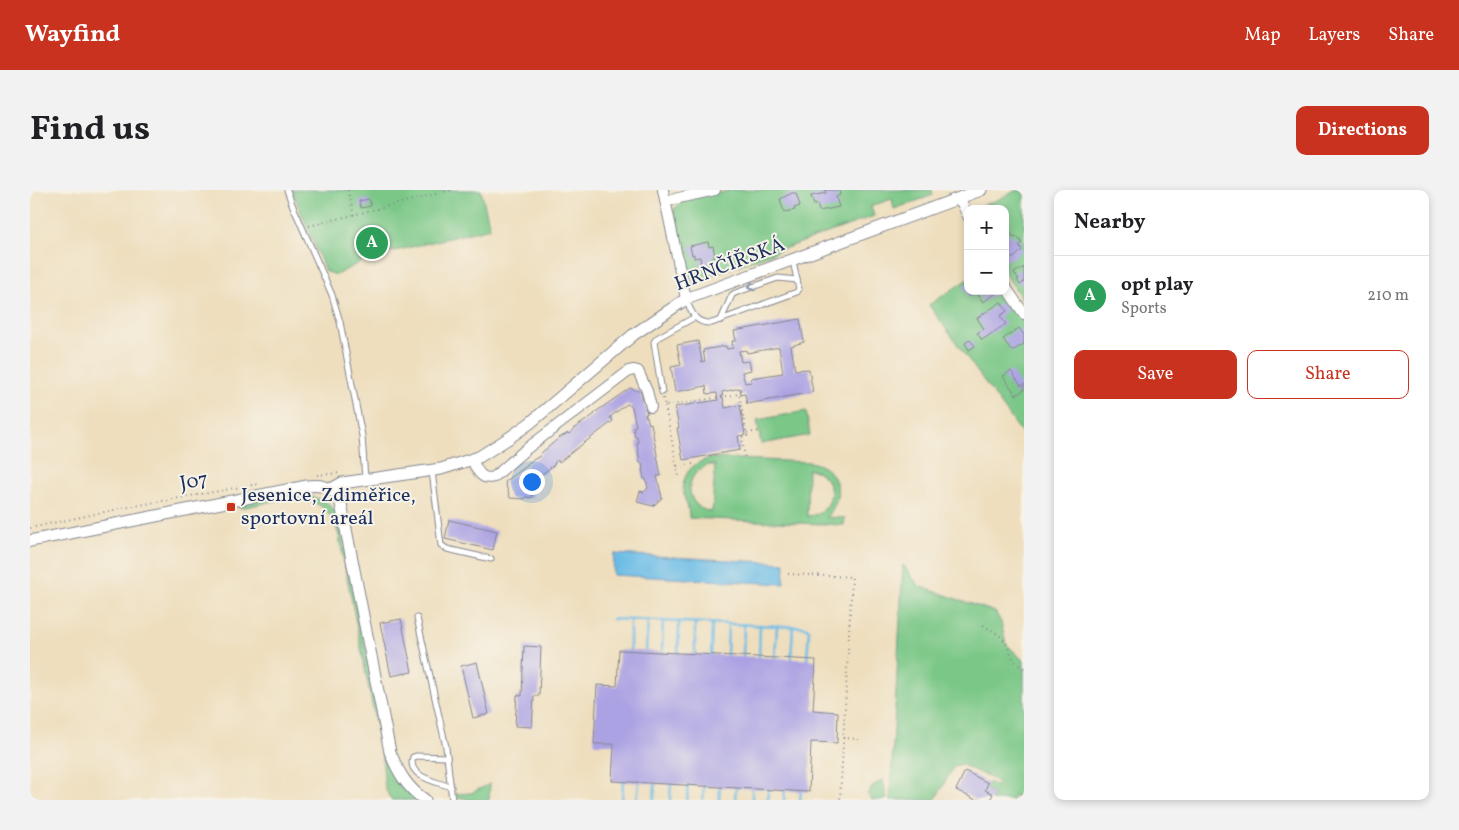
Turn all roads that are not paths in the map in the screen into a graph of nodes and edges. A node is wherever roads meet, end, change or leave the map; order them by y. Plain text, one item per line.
1 (287, 190) edge
2 (663, 190) edge
3 (715, 190) edge
4 (981, 190) edge
5 (960, 199) junction
6 (665, 201) junction
7 (964, 208) edge
8 (793, 260) junction
9 (797, 280) junction
10 (1009, 292) edge
11 (686, 299) junction
12 (1024, 314) edge
13 (695, 317) junction
14 (720, 320) junction
15 (662, 392) road end
16 (651, 407) dead end
17 (472, 460) junction
18 (432, 471) junction
19 (365, 480) junction
20 (331, 489) junction
21 (30, 540) edge
22 (491, 559) dead end
23 (417, 618) dead end
24 (447, 757) junction
25 (451, 788) junction
26 (425, 800) edge
27 (452, 800) edge

1 - 19 lane
2 - 6 street
3 - 6 street
4 - 5 street, HRNČÍŘSKÁ
5 - 7 street
5 - 8 street, HRNČÍŘSKÁ
6 - 11 street
8 - 9 lane
8 - 11 street, HRNČÍŘSKÁ
9 - 14 lane
9 -> 14 lane
10 - 12 street
11 - 13 lane
11 - 17 street, HRNČÍŘSKÁ
13 - 14 lane
13 - 15 lane
16 - 17 street
17 - 18 street, HRNČÍŘSKÁ
18 - 19 street, HRNČÍŘSKÁ
18 - 22 lane
19 - 20 street, HRNČÍŘSKÁ
20 - 21 street
20 - 26 street
23 - 24 lane
24 - 25 lane
24 - 25 lane
25 - 27 lane

